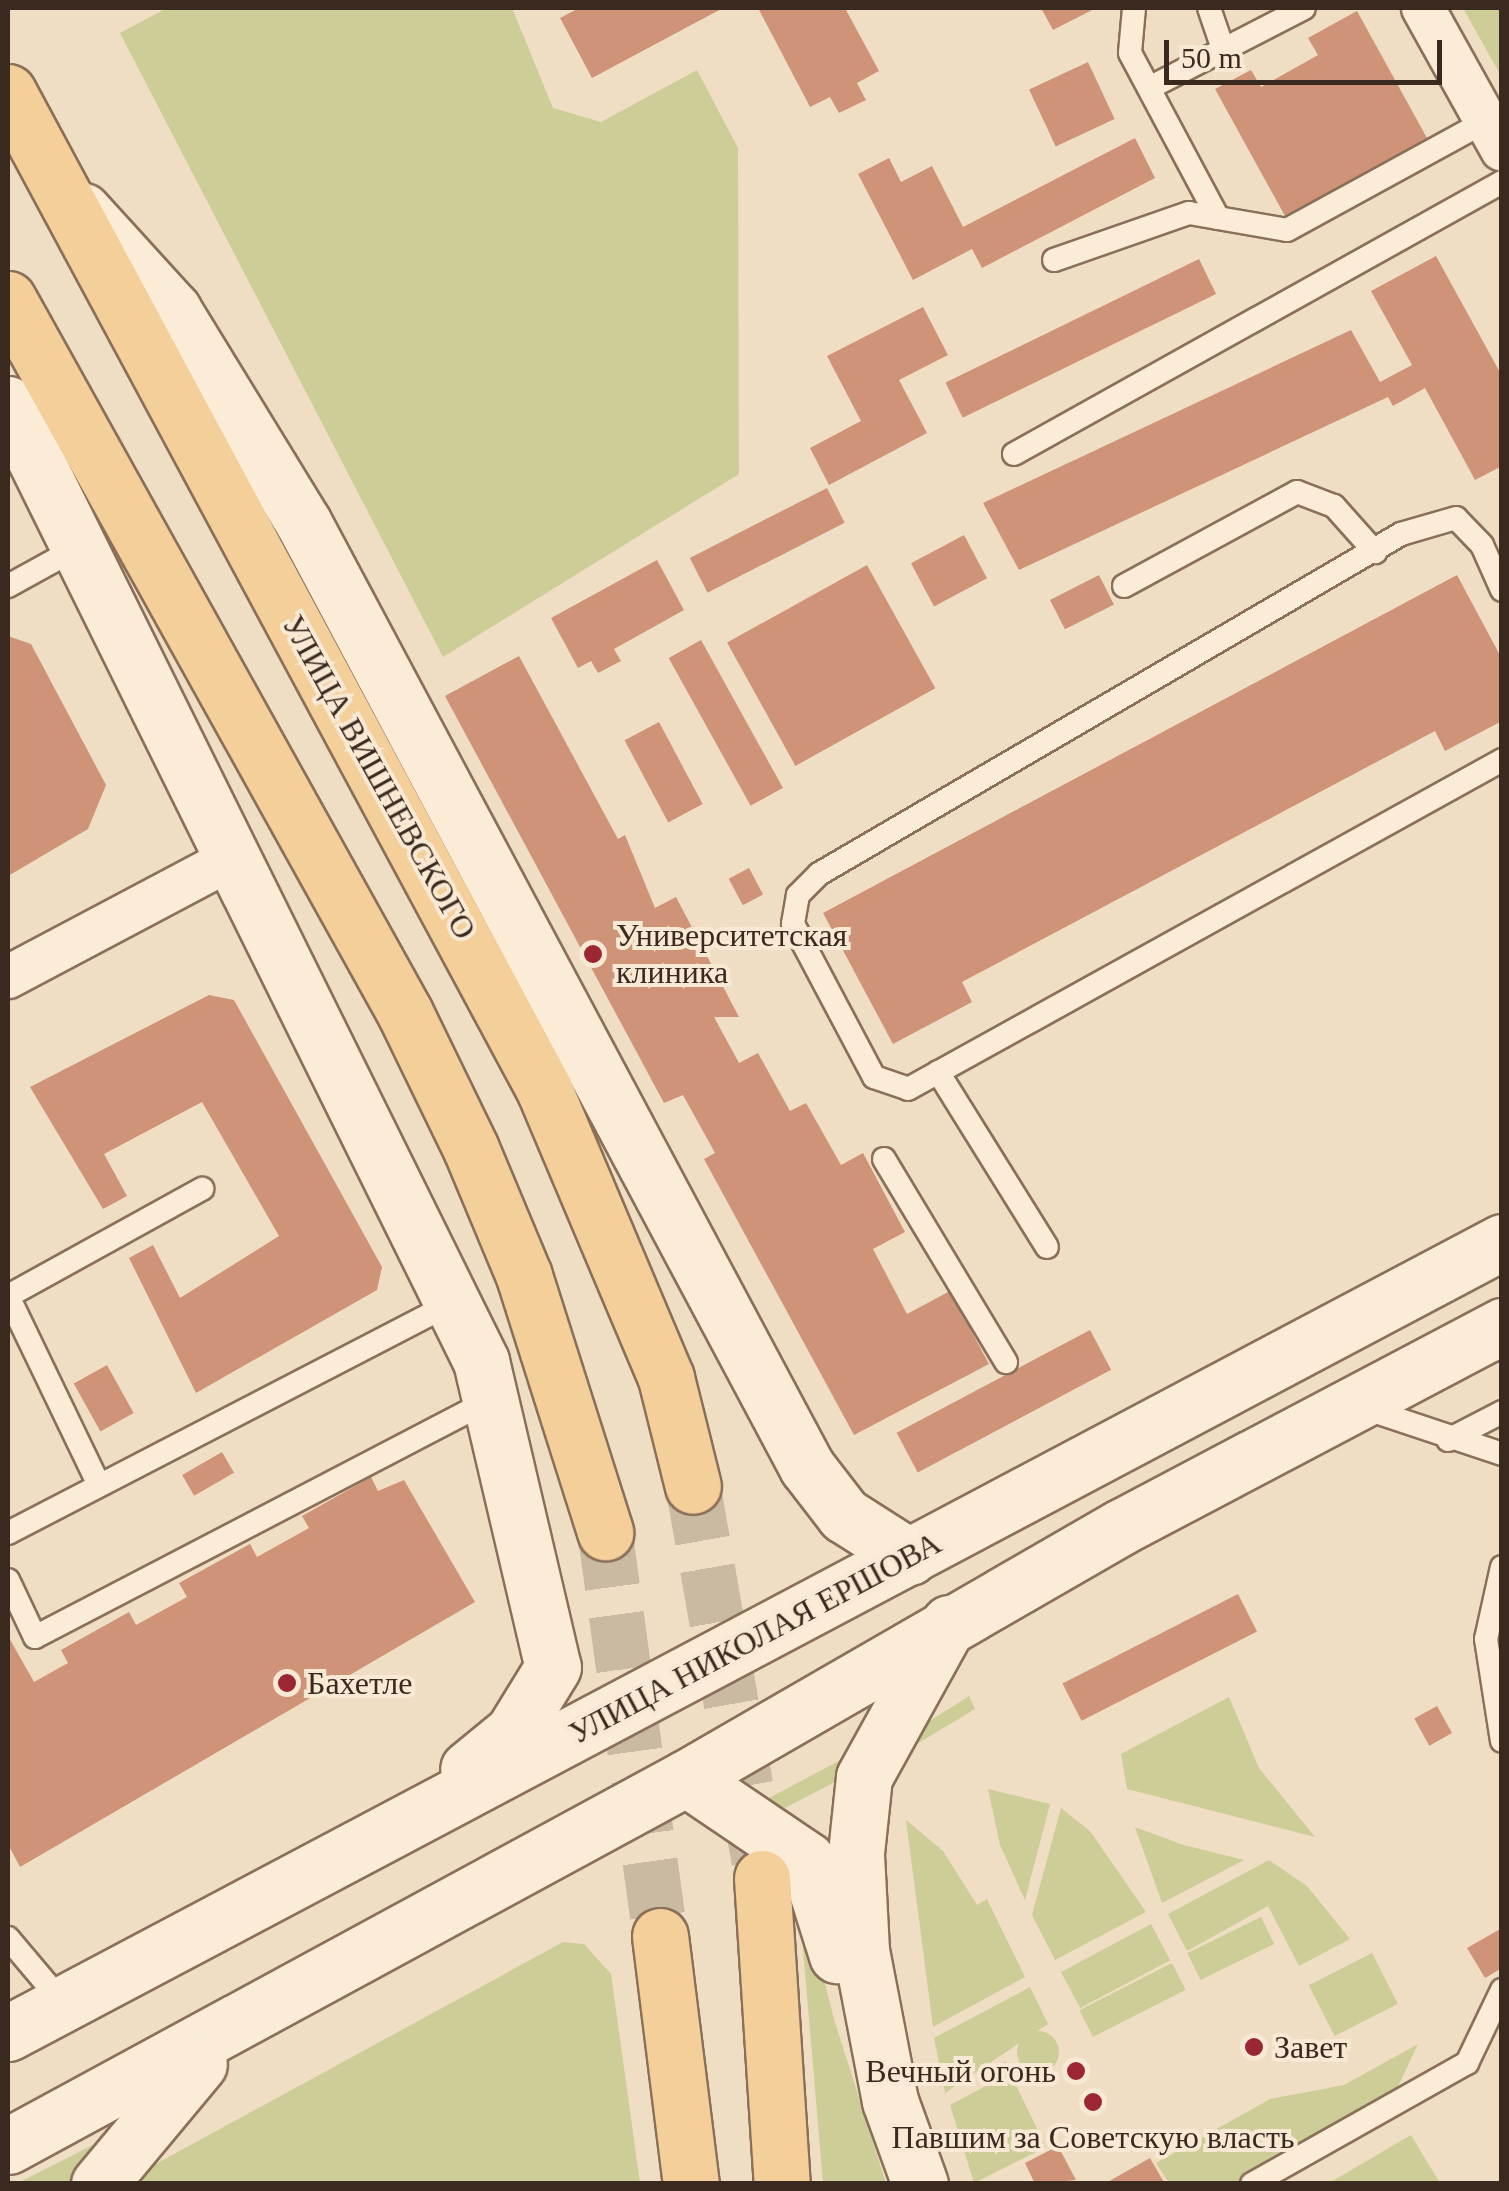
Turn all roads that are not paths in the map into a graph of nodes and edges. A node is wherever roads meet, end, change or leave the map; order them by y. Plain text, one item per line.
1 (1134, 8) edge
2 (1208, 8) edge
3 (1304, 8) edge
4 (1423, 8) edge
5 (1224, 50) junction
6 (1152, 87) junction
7 (8, 92) edge
8 (1494, 135) edge
9 (1502, 182) edge
10 (59, 184) junction
11 (1218, 218) junction
12 (1054, 260) dead end
13 (8, 299) edge
14 (8, 404) edge
15 (1014, 454) dead end
16 (80, 547) junction
17 (1375, 552) junction
18 (8, 586) edge
19 (1124, 586) dead end
20 (1502, 590) edge
21 (1502, 760) edge
22 (235, 858) junction
23 (8, 977) edge
24 (938, 1072) junction
25 (884, 1159) dead end
26 (202, 1189) dead end
27 (1502, 1242) edge
28 (1047, 1247) dead end
29 (8, 1296) edge
30 (456, 1302) junction
31 (1502, 1326) edge
32 (1006, 1362) dead end
33 (490, 1400) junction
34 (1354, 1404) junction
35 (1502, 1412) edge
36 (1448, 1440) junction
37 (1502, 1454) edge
38 (99, 1485) junction
39 (693, 1486) tunnel mouth
40 (606, 1532) tunnel mouth
41 (8, 1533) edge
42 (910, 1557) junction
43 (1502, 1567) edge
44 (8, 1580) edge
45 (950, 1623) junction
46 (1502, 1741) edge
47 (686, 1778) junction
48 (405, 1822) junction
49 (762, 1878) tunnel mouth
50 (660, 1936) tunnel mouth
51 (8, 1938) edge
52 (1502, 1990) edge
53 (64, 2004) junction
54 (263, 2010) junction
55 (8, 2034) edge
56 (8, 2146) edge
57 (99, 2184) edge
58 (691, 2184) edge
59 (782, 2184) edge
60 (897, 2184) edge
61 (920, 2184) edge
62 (1252, 2184) edge

1 - 6 lane
2 - 5 lane
3 - 5 lane
4 - 8 street
5 - 6 lane
6 - 11 lane
7 - 10 main road, УЛИЦА ВИШНЕВСКОГО
8 - 11 lane
9 - 15 lane
10 - 39 main road, УЛИЦА ВИШНЕВСКОГО
10 - 42 main road
11 - 12 lane
13 - 40 main road
14 - 16 main road
16 - 18 lane
16 - 22 main road
17 - 19 lane
17 - 20 lane
17 - 24 lane
21 - 24 lane
22 - 23 street
22 - 30 main road
24 - 28 lane
25 - 32 lane
26 - 29 lane
27 - 42 main road, УЛИЦА НИКОЛАЯ ЕРШОВА
29 - 38 lane
30 - 33 main road
30 - 38 lane
31 - 34 main road
33 - 44 lane
33 - 48 main road
34 - 36 lane
34 - 45 main road
35 - 36 lane
36 - 37 lane
38 - 41 lane
42 - 48 main road, УЛИЦА НИКОЛАЯ ЕРШОВА
43 - 46 lane
45 - 47 main road
45 - 61 main road
47 - 54 main road
47 - 60 main road
48 - 53 main road, УЛИЦА НИКОЛАЯ ЕРШОВА
49 - 59 main road
50 - 58 main road
51 - 53 lane
52 - 62 lane
53 - 55 main road, УЛИЦА НИКОЛАЯ ЕРШОВА
54 - 56 main road
54 - 57 main road

